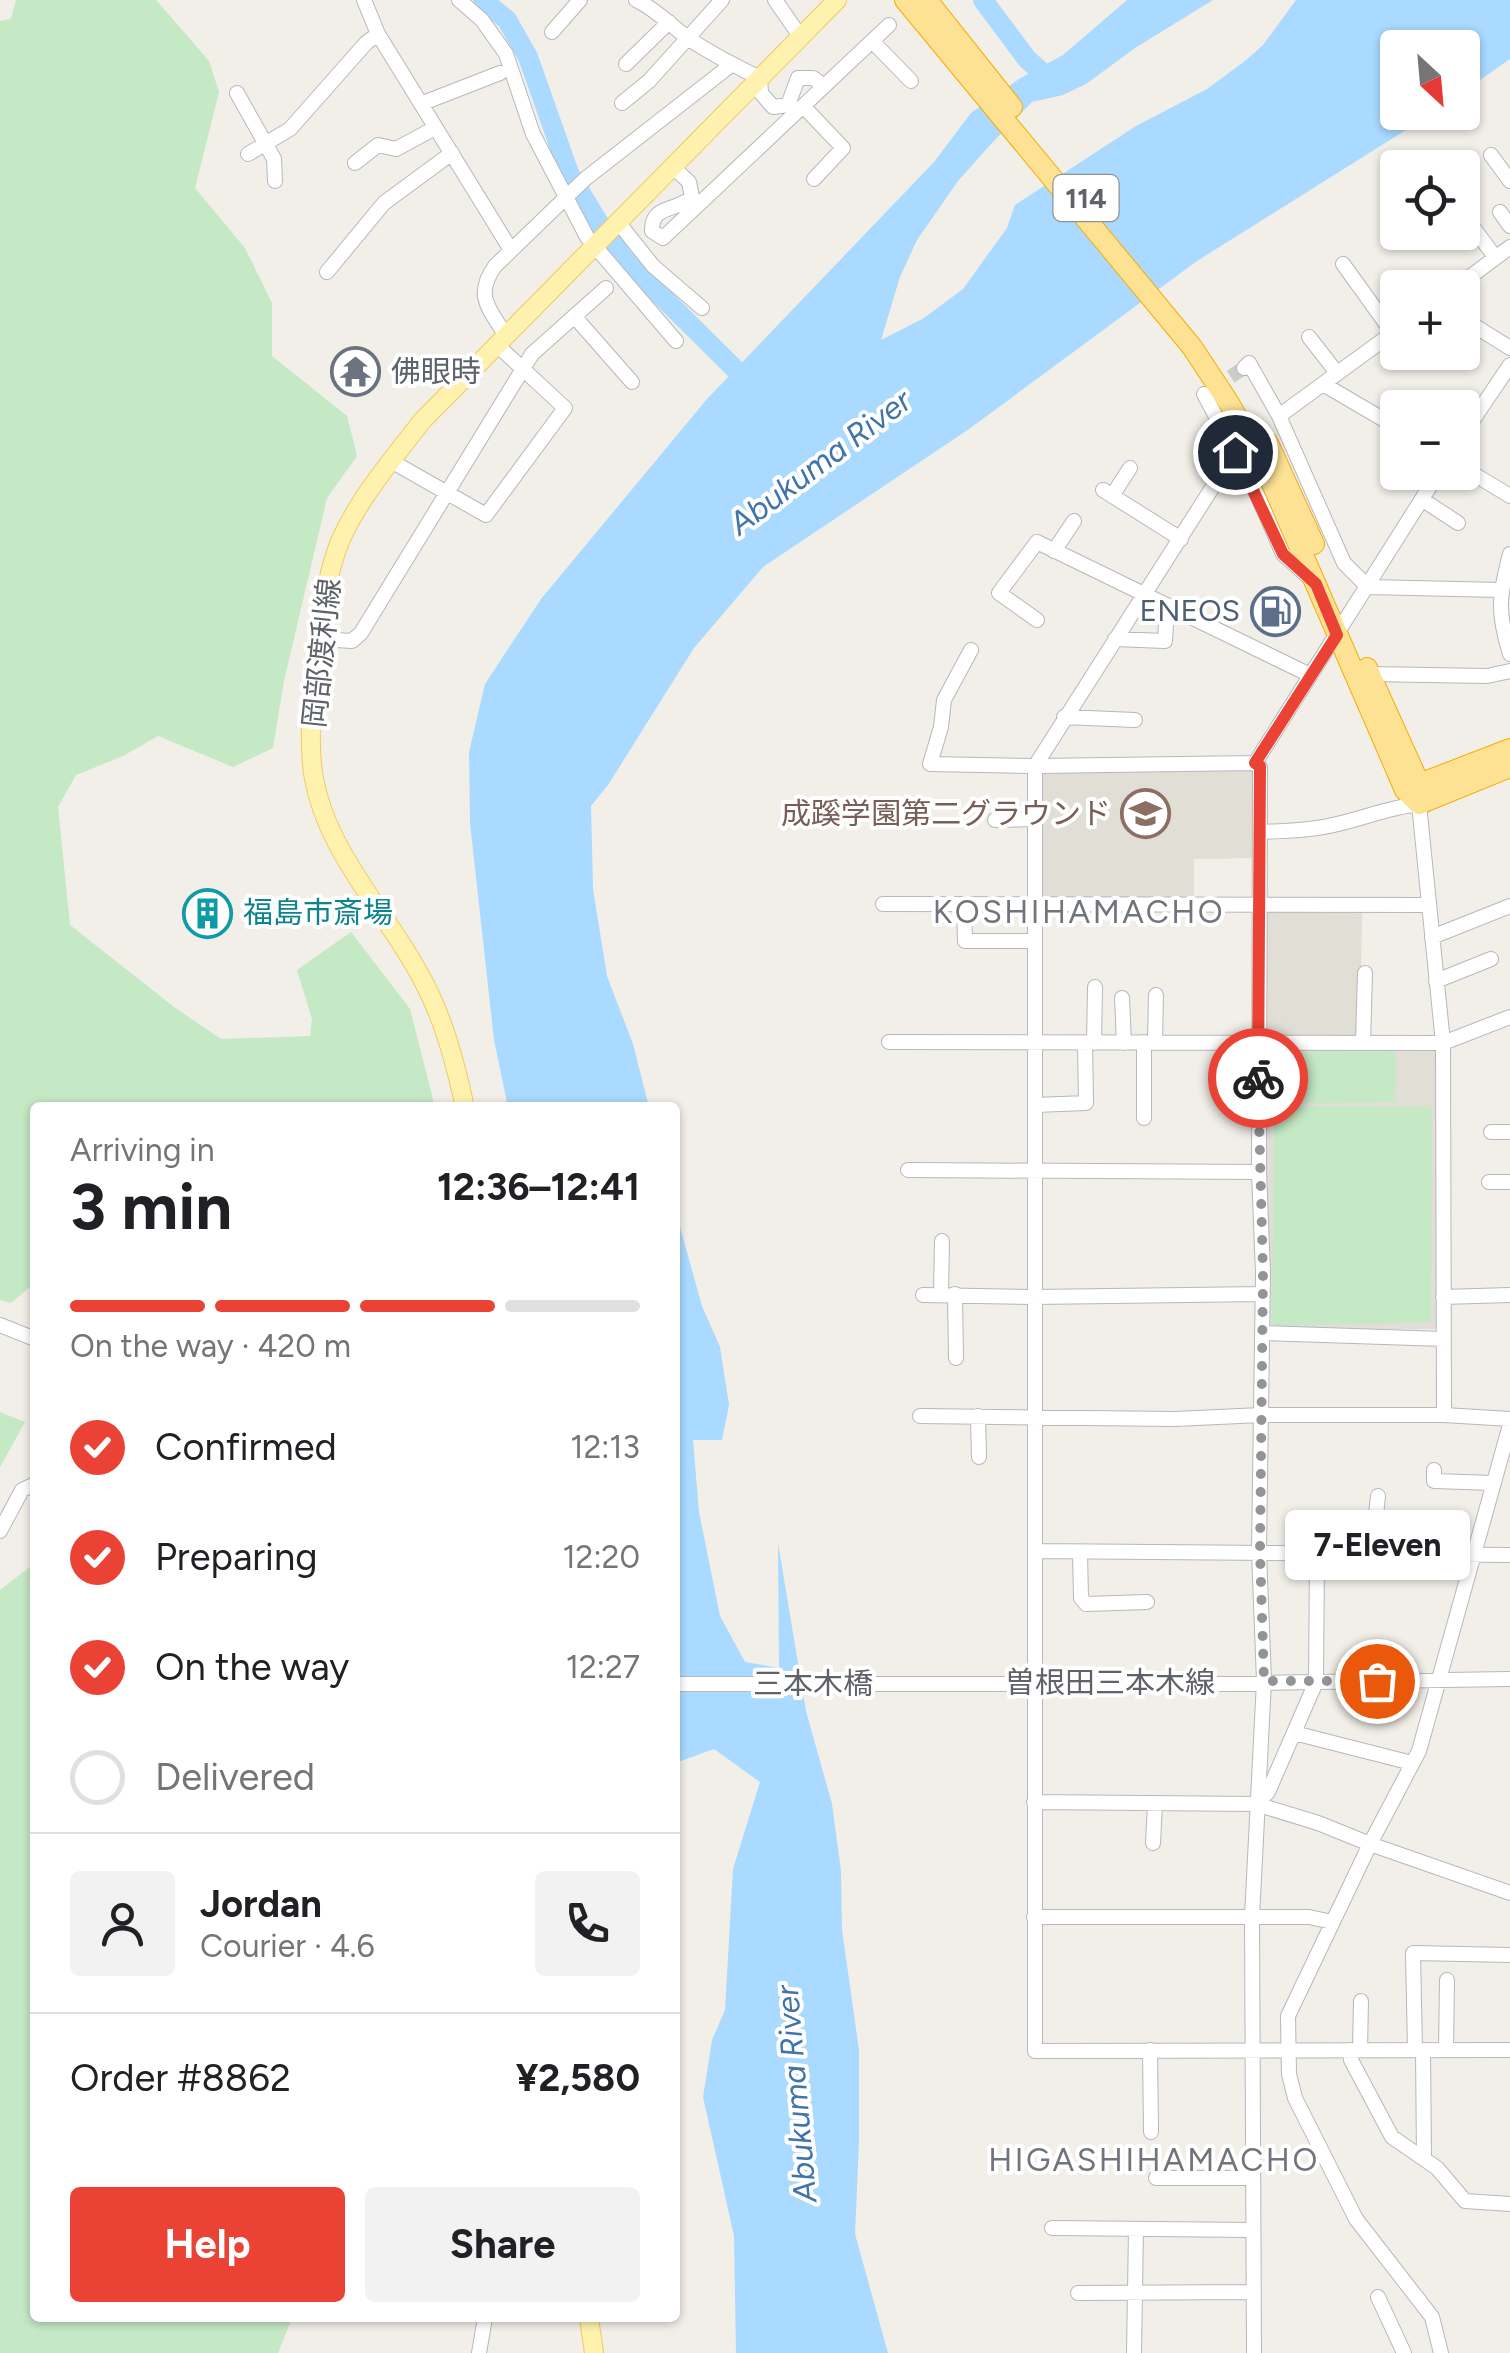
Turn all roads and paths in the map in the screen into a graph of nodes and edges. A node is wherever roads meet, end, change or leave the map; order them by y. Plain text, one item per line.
1 (364, 0) edge
2 (459, 0) edge
3 (580, 0) edge
4 (637, 0) edge
5 (722, 0) edge
6 (775, 0) edge
7 (837, 0) edge
8 (904, 0) edge
9 (928, 0) edge
10 (669, 22) junction
11 (889, 25) dead end
12 (552, 32) dead end
13 (378, 34) junction
14 (800, 36) junction
15 (686, 37) junction
16 (872, 41) junction
17 (968, 63) junction
18 (626, 64) dead end
19 (731, 65) junction
20 (500, 73) dead end
21 (760, 78) junction
22 (911, 81) dead end
23 (824, 86) junction
24 (236, 93) dead end
25 (622, 103) dead end
26 (422, 104) junction
27 (803, 106) junction
28 (435, 128) junction
29 (266, 145) junction
30 (452, 153) junction
31 (248, 154) dead end
32 (1491, 156) dead end
33 (354, 163) dead end
34 (672, 167) junction
35 (814, 179) dead end
36 (275, 181) dead end
37 (1510, 182) edge
38 (566, 199) junction
39 (1500, 212) dead end
40 (616, 224) junction
41 (1510, 226) edge
42 (1480, 237) edge
43 (594, 245) junction
44 (1510, 246) edge
45 (510, 250) junction
46 (1496, 258) junction
47 (1343, 264) dead end
48 (1480, 270) edge
49 (327, 272) dead end
50 (606, 288) dead end
51 (702, 308) dead end
52 (1380, 311) edge
53 (574, 316) junction
54 (1480, 329) edge
55 (1309, 337) dead end
56 (501, 340) junction
57 (676, 341) dead end
58 (1380, 341) edge
59 (1196, 342) junction
60 (1510, 348) edge
61 (1510, 364) edge
62 (1244, 368) dead end
63 (521, 370) junction
64 (1337, 373) junction
65 (632, 382) dead end
66 (1505, 383) edge
67 (1323, 384) junction
68 (1204, 394) dead end
69 (1480, 414) edge
70 (1279, 416) junction
71 (1380, 417) edge
72 (1235, 452) junction
73 (391, 461) junction
74 (1130, 468) dead end
75 (1480, 478) edge
76 (1429, 490) edge
77 (445, 492) junction
78 (1510, 496) edge
79 (1423, 500) junction
80 (1074, 521) dead end
81 (1458, 523) dead end
82 (1181, 539) junction
83 (1054, 551) junction
84 (1510, 554) edge
85 (1316, 584) junction
86 (1368, 587) junction
87 (1501, 590) junction
88 (1146, 594) junction
89 (1167, 605) junction
90 (1037, 620) dead end
91 (1341, 628) junction
92 (320, 639) junction
93 (1115, 639) junction
94 (970, 650) dead end
95 (1510, 654) edge
96 (1510, 672) edge
97 (1369, 674) junction
98 (1310, 675) junction
99 (1064, 717) junction
100 (1135, 720) dead end
101 (1510, 749) edge
102 (1255, 763) junction
103 (1035, 766) junction
104 (1510, 767) edge
105 (1414, 792) junction
106 (1035, 819) junction
107 (995, 820) dead end
108 (1261, 832) junction
109 (884, 904) dead end
110 (964, 904) junction
111 (1035, 904) junction
112 (1260, 905) junction
113 (1429, 905) junction
114 (1510, 906) edge
115 (1432, 937) junction
116 (1035, 941) junction
117 (1491, 959) dead end
118 (1364, 973) dead end
119 (1436, 980) junction
120 (1095, 987) dead end
121 (1156, 995) dead end
122 (1122, 998) dead end
123 (1510, 1018) edge
124 (889, 1042) dead end
125 (1036, 1042) junction
126 (1150, 1042) junction
127 (1090, 1043) junction
128 (1124, 1043) junction
129 (1364, 1043) junction
130 (1443, 1043) junction
131 (1258, 1044) junction
132 (464, 1102) edge
133 (1035, 1105) junction
134 (1144, 1118) dead end
135 (1491, 1132) dead end
136 (1510, 1132) edge
137 (908, 1170) dead end
138 (1035, 1170) junction
139 (1258, 1172) junction
140 (1489, 1182) dead end
141 (1510, 1182) edge
142 (942, 1241) dead end
143 (923, 1294) dead end
144 (948, 1294) junction
145 (1263, 1294) junction
146 (1510, 1295) edge
147 (1034, 1297) junction
148 (1443, 1297) junction
149 (0, 1325) edge
150 (1262, 1333) junction
151 (30, 1338) edge
152 (1444, 1338) junction
153 (956, 1358) dead end
154 (1262, 1414) junction
155 (1444, 1415) junction
156 (920, 1416) dead end
157 (978, 1416) junction
158 (1034, 1417) junction
159 (1510, 1422) edge
160 (979, 1458) dead end
161 (1434, 1470) dead end
162 (1494, 1482) junction
163 (30, 1486) edge
164 (1378, 1496) dead end
165 (0, 1531) edge
166 (1034, 1551) junction
167 (1260, 1551) junction
168 (1080, 1552) junction
169 (1317, 1553) junction
170 (1372, 1553) junction
171 (1473, 1554) junction
172 (1510, 1555) edge
173 (1147, 1602) dead end
174 (1510, 1679) edge
175 (1439, 1680) junction
176 (1264, 1681) junction
177 (1036, 1682) junction
178 (1316, 1682) junction
179 (680, 1684) edge
180 (950, 1684) joint
181 (1294, 1733) junction
182 (1412, 1763) junction
183 (1034, 1802) junction
184 (1155, 1804) junction
185 (1256, 1804) junction
186 (1154, 1843) dead end
187 (1370, 1844) junction
188 (1510, 1893) edge
189 (1034, 1917) junction
190 (1252, 1917) junction
191 (1332, 1922) junction
192 (1510, 1955) edge
193 (1447, 1980) dead end
194 (1361, 2001) dead end
195 (1150, 2050) junction
196 (1253, 2050) junction
197 (1289, 2050) junction
198 (1355, 2050) junction
199 (1419, 2050) junction
200 (1446, 2050) junction
201 (1510, 2050) edge
202 (1150, 2132) dead end
203 (1424, 2160) junction
204 (1156, 2178) dead end
205 (1253, 2178) junction
206 (1510, 2204) edge
207 (1052, 2228) dead end
208 (1136, 2228) junction
209 (1252, 2230) junction
210 (1135, 2292) junction
211 (1253, 2292) junction
212 (1078, 2293) dead end
213 (1378, 2297) dead end
214 (484, 2322) edge
215 (590, 2322) edge
216 (479, 2353) edge
217 (594, 2353) edge
218 (1134, 2353) edge
219 (1254, 2353) edge
220 (1404, 2353) edge
221 (1441, 2353) edge

1 - 13 street
2 - 38 street
3 - 12 street
4 - 10 street
5 - 15 street
6 - 14 street
7 - 14 main road, 岡部渡利線
8 - 17 highway, 114
9 - 17 highway, 114
10 - 15 street
10 - 18 street
11 - 16 street
13 - 26 street
13 - 29 street
14 - 21 main road, 岡部渡利線
15 - 19 street
15 - 25 street
16 - 22 street
16 - 23 street
17 - 59 highway, 114
19 - 21 street
19 - 38 street
20 - 26 street
21 - 23 street
21 - 34 main road, 岡部渡利線
23 - 27 street
24 - 29 street
26 - 28 street
27 - 34 street
27 - 35 street
28 - 30 street
28 - 33 street
29 - 31 street
29 - 36 street
30 - 45 street
30 - 49 street
32 - 37 street
34 - 40 main road, 岡部渡利線
38 - 43 street
38 - 45 street
39 - 41 street
40 - 43 main road, 岡部渡利線
40 - 51 street
42 - 46 street
43 - 56 main road, 岡部渡利線
43 - 57 street
44 - 46 street
45 - 56 street
46 - 48 street
47 - 52 street
50 - 53 street
53 - 63 street
53 - 65 street
54 - 60 street
55 - 64 street
56 - 63 street
56 - 73 main road, 岡部渡利線
58 - 64 street
59 - 85 highway, 114
59 - 91 highway, 114
61 - 66 street
62 - 70 street
63 - 77 street
63 - 77 street
64 - 67 street
66 - 69 street
67 - 70 street
67 - 71 street
68 - 72 street
70 - 86 street
72 - 82 street
72 - 85 street
73 - 77 street
73 - 92 main road, 岡部渡利線
74 - 82 street
75 - 78 street
76 - 79 street
77 - 92 street
79 - 81 street
79 - 86 street
80 - 83 street
82 - 88 street
83 - 88 street
83 - 90 street
84 - 87 street
85 - 91 highway, 114
86 - 87 street
86 - 91 street
87 - 95 street
88 - 89 street
88 - 93 street
89 - 93 street
89 - 98 street
91 - 97 highway, 114
91 - 98 street
91 - 105 highway, 114
92 - 132 main road, 岡部渡利線
93 - 99 street
94 - 103 street
96 - 97 street
97 - 105 highway, 114
98 - 102 street
99 - 100 street
99 - 103 street
101 - 105 highway
102 - 103 street
102 - 108 street
103 - 106 street
104 - 105 highway
105 - 108 street
105 - 113 street
106 - 107 street
106 - 111 street
108 - 112 street
109 - 110 street
110 - 111 street
110 - 116 street
111 - 112 street
111 - 116 street
112 - 113 street
112 - 131 street
113 - 115 street
114 - 115 street
115 - 119 street
116 - 125 street
117 - 119 street
118 - 129 street
119 - 130 street
120 - 127 street
121 - 126 street
122 - 128 street
123 - 130 street
124 - 125 street
125 - 127 street
125 - 133 street
126 - 128 street
126 - 131 street
126 - 134 street
127 - 128 street
127 - 133 street
129 - 130 street
129 - 131 street
130 - 148 street
131 - 139 street
133 - 138 street
135 - 136 street
137 - 138 street
138 - 139 street
138 - 147 street
139 - 145 street
140 - 141 street
142 - 144 street
143 - 144 street
144 - 147 street
144 - 153 street
145 - 147 street
145 - 150 street
146 - 148 street
147 - 158 street
148 - 152 street
149 - 151 street
150 - 152 street
150 - 154 street
152 - 155 street
154 - 155 street
154 - 158 street
154 - 167 street
155 - 159 street
156 - 157 street
157 - 158 street
157 - 160 street
158 - 166 street
159 - 162 street
161 - 162 street
162 - 171 street
163 - 165 street
164 - 170 street
166 - 168 street
166 - 177 street
167 - 168 street
167 - 169 street
167 - 176 street
168 - 173 street
169 - 170 street
169 - 178 street
170 - 171 street
171 - 172 street
171 - 175 street
174 - 175 street, 曽根田三本木線
175 - 178 street, 曽根田三本木線
175 - 182 street
176 - 177 street, 曽根田三本木線
176 - 178 street, 曽根田三本木線
176 - 185 street
177 - 180 street, 曽根田三本木線
177 - 183 street
178 - 181 street
179 - 180 street, 三本木橋
181 - 182 street
181 - 185 street
182 - 187 street
183 - 184 street
183 - 189 street
184 - 185 street
184 - 186 street
185 - 187 street
185 - 190 street
187 - 188 street
187 - 191 street
189 - 190 street
189 - 195 street
190 - 191 street
190 - 196 street
191 - 197 street
192 - 199 street
193 - 200 street
194 - 198 street
195 - 196 street
195 - 202 street
196 - 197 street
196 - 205 street
197 - 198 street
197 - 221 street
198 - 199 street
198 - 203 street
199 - 200 street
199 - 203 street
200 - 201 street
203 - 206 street
204 - 205 street
205 - 209 street
207 - 208 street
208 - 209 street
208 - 210 street
209 - 211 street
210 - 211 street
210 - 212 street
210 - 218 street
211 - 219 street
213 - 220 street
214 - 216 street
215 - 217 main road

